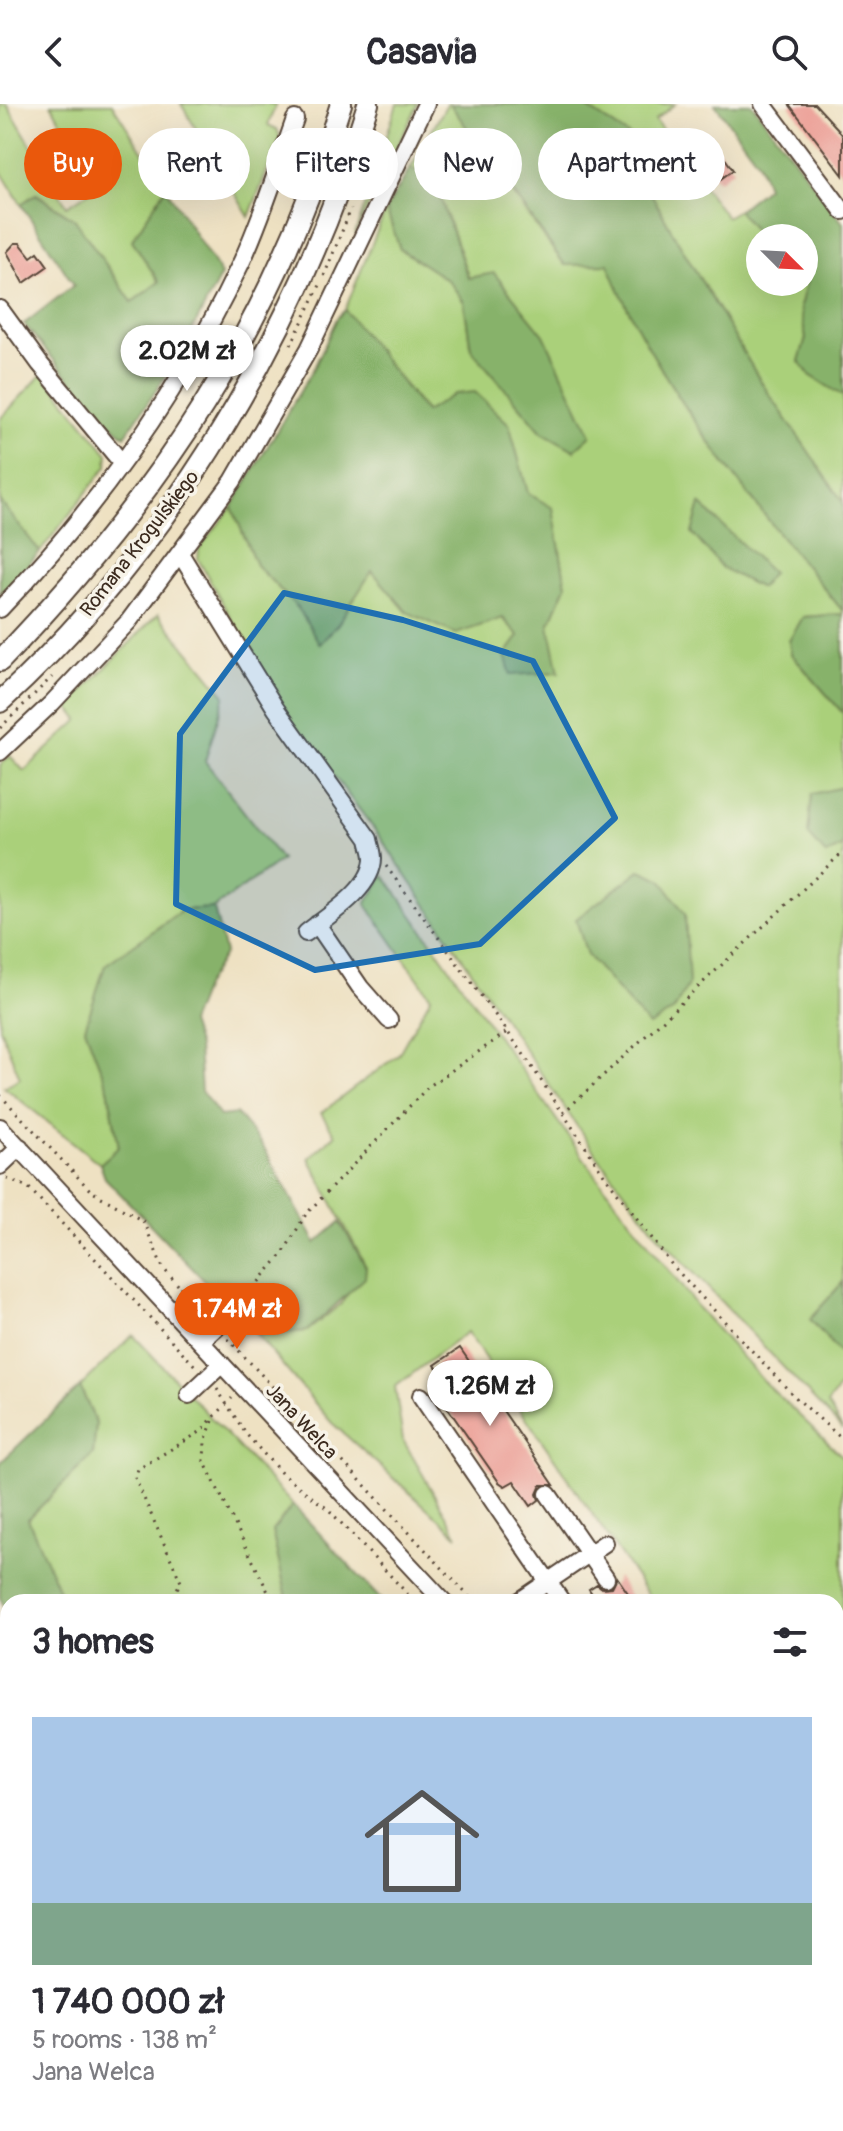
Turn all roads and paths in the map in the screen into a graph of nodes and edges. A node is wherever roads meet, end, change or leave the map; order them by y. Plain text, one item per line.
1 (341, 104) edge
2 (368, 104) edge
3 (426, 104) edge
4 (763, 104) edge
5 (295, 119) dead end
6 (843, 211) edge
7 (0, 309) edge
8 (122, 463) junction
9 (181, 555) junction
10 (0, 609) edge
11 (0, 661) edge
12 (0, 702) edge
13 (0, 752) edge
14 (843, 852) edge
15 (373, 858) junction
16 (389, 1020) dead end
17 (507, 1032) junction
18 (0, 1095) edge
19 (563, 1113) junction
20 (0, 1127) edge
21 (20, 1147) junction
22 (0, 1166) edge
23 (234, 1311) joint
24 (217, 1326) junction
25 (201, 1341) junction
26 (222, 1364) junction
27 (241, 1385) junction
28 (189, 1395) dead end
29 (421, 1396) dead end
30 (214, 1418) junction
31 (843, 1440) edge
32 (548, 1494) dead end
33 (605, 1543) dead end
34 (590, 1554) junction
35 (606, 1578) dead end
36 (548, 1582) junction
37 (174, 1594) edge
38 (269, 1594) edge
39 (437, 1594) edge
40 (466, 1594) edge
41 (530, 1594) edge
42 (556, 1594) edge

1 - 11 main road, Romana Krogulskiego
2 - 12 main road, Romana Krogulskiego
3 - 9 street
4 - 6 street
5 - 8 street
7 - 8 street
8 - 10 street
9 - 13 street
9 - 15 street
14 - 19 path
15 - 16 street
15 - 17 path
17 - 19 path
17 - 23 path
18 - 24 path
19 - 31 path
20 - 21 street, Jana Welca
21 - 22 street
21 - 25 street, Jana Welca
23 - 24 street
24 - 25 street
24 - 40 path
25 - 26 street, Jana Welca
26 - 27 street, Jana Welca
26 - 28 street
27 - 30 path
27 - 39 street, Jana Welca
29 - 36 street
30 - 37 path
30 - 38 path
32 - 34 street
33 - 34 street
34 - 35 street
34 - 36 street
36 - 41 street
36 - 42 street

